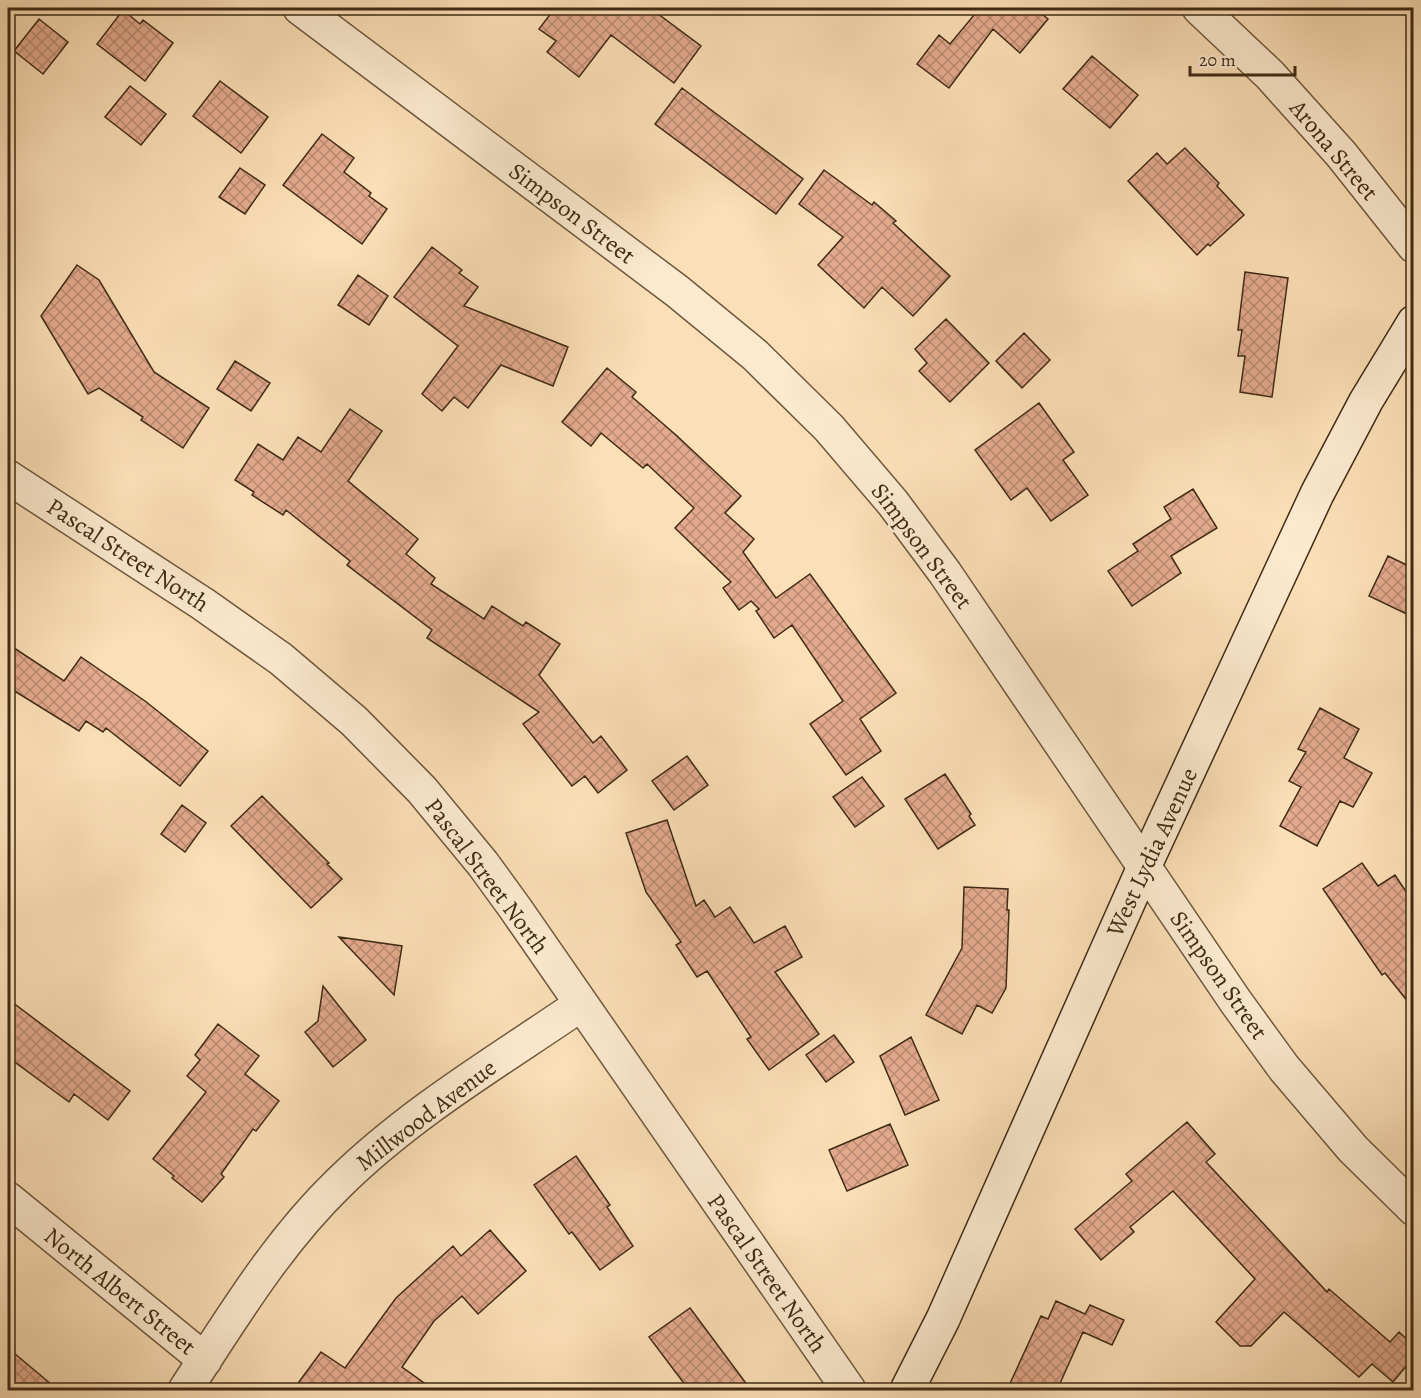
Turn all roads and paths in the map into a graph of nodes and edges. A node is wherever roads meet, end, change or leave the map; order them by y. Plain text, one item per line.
1 (300, 8) edge
2 (1199, 8) edge
3 (1413, 246) edge
4 (1413, 322) edge
5 (8, 477) edge
6 (1144, 867) junction
7 (580, 1005) junction
8 (8, 1199) edge
9 (1413, 1209) edge
10 (205, 1360) junction
11 (185, 1390) edge
12 (849, 1390) edge
13 (907, 1390) edge

1 - 6 street, Simpson Street
2 - 3 street, Arona Street
4 - 6 street, West Lydia Avenue
5 - 7 street, Pascal Street North
6 - 9 street, Simpson Street
6 - 13 street, West Lydia Avenue
7 - 10 street, Millwood Avenue
7 - 12 street, Pascal Street North
8 - 10 street, North Albert Street
10 - 11 street, Millwood Avenue

